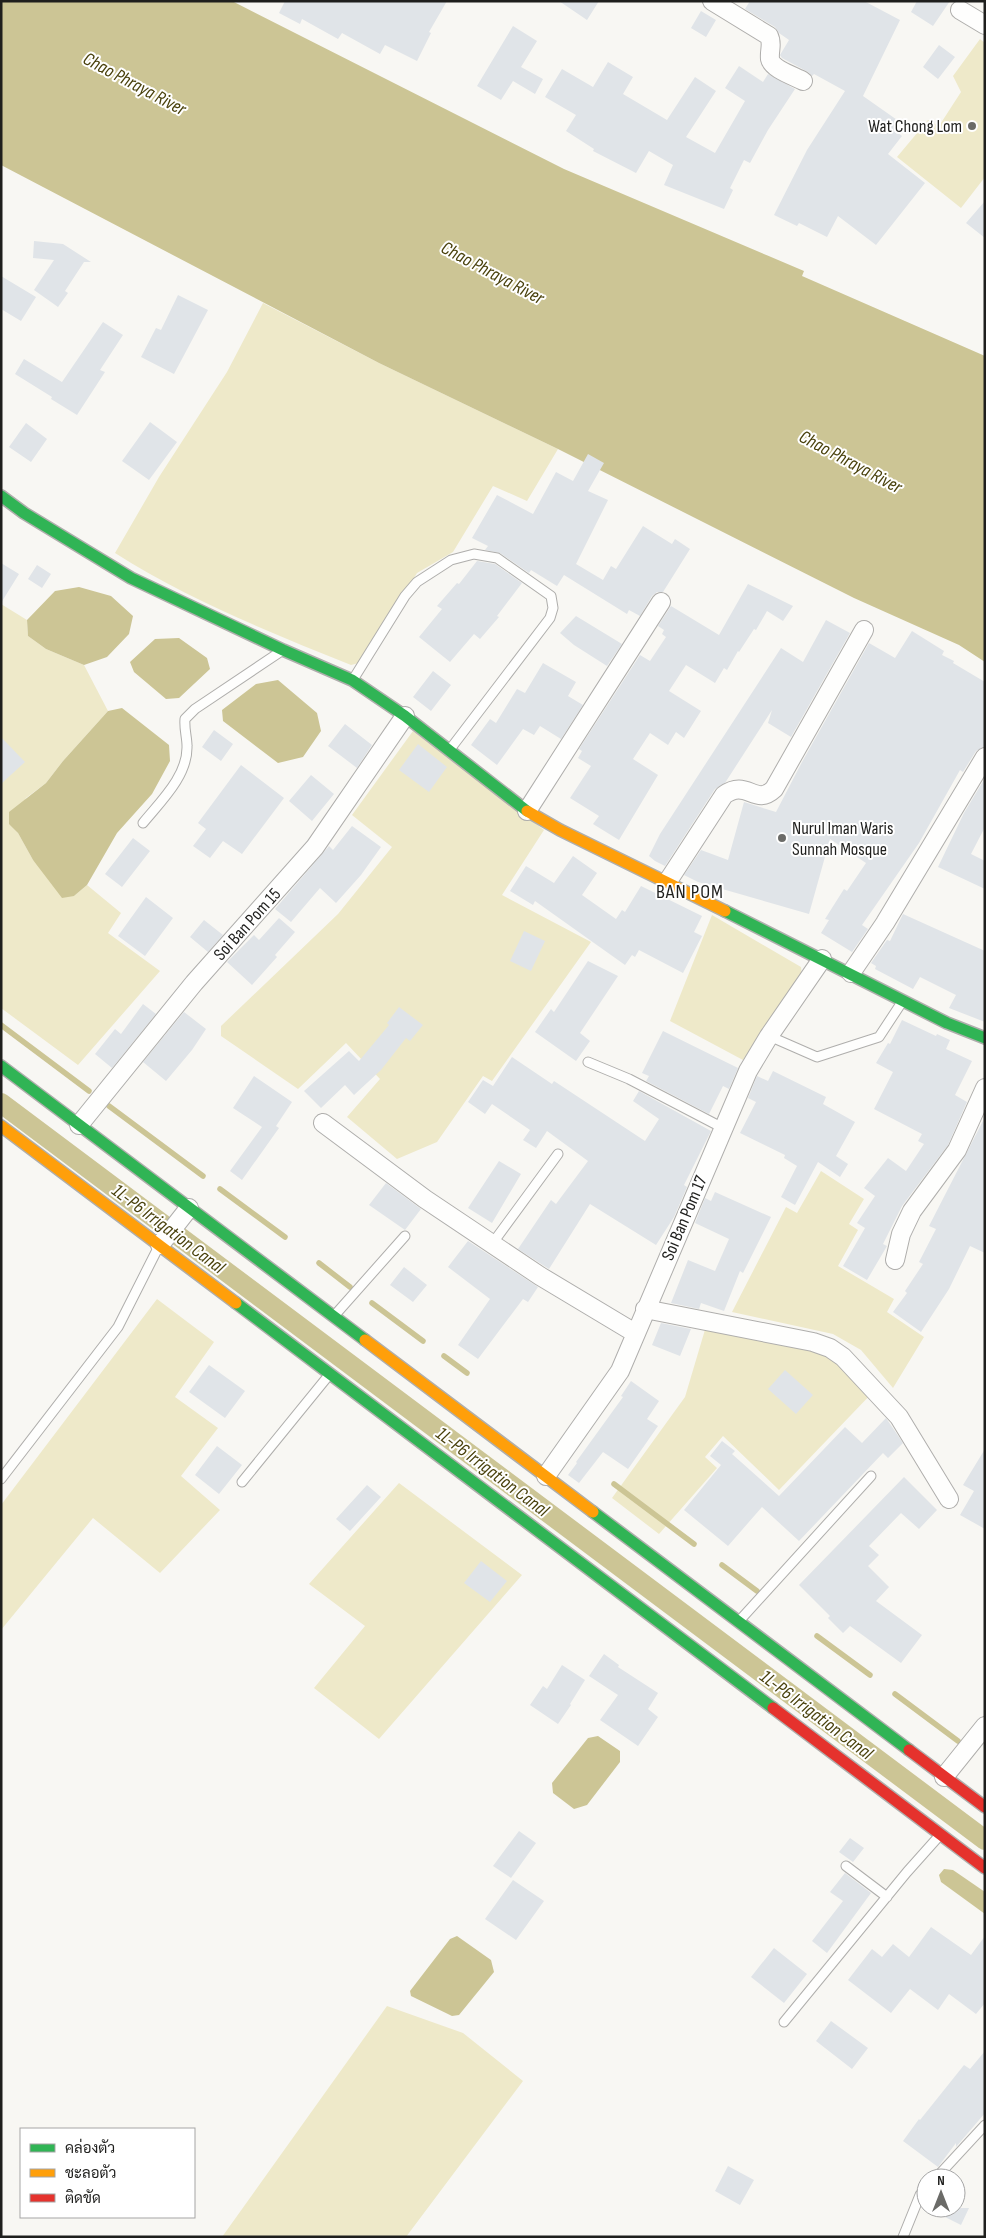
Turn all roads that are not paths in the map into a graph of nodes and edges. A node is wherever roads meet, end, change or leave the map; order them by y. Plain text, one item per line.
1 (712, 1) edge
2 (960, 10) dead end
3 (985, 25) edge
4 (802, 81) dead end
5 (1, 496) edge
6 (661, 602) dead end
7 (864, 630) dead end
8 (283, 650) junction
9 (352, 680) junction
10 (405, 716) junction
11 (449, 750) junction
12 (985, 757) edge
13 (527, 811) junction
14 (143, 823) dead end
15 (666, 884) junction
16 (822, 959) junction
17 (851, 973) junction
18 (903, 1000) junction
19 (769, 1036) junction
20 (985, 1038) edge
21 (588, 1062) dead end
22 (1, 1066) edge
23 (985, 1088) edge
24 (323, 1123) dead end
25 (79, 1125) junction
26 (1, 1126) edge
27 (723, 1128) junction
28 (558, 1154) dead end
29 (184, 1213) junction
30 (405, 1236) dead end
31 (163, 1240) junction
32 (492, 1244) junction
33 (895, 1260) dead end
34 (645, 1308) junction
35 (334, 1316) junction
36 (636, 1333) junction
37 (330, 1374) junction
38 (546, 1476) junction
39 (871, 1476) dead end
40 (1, 1479) edge
41 (242, 1482) dead end
42 (949, 1499) dead end
43 (738, 1622) junction
44 (985, 1726) edge
45 (944, 1777) junction
46 (985, 1808) edge
47 (940, 1835) junction
48 (846, 1866) dead end
49 (985, 1868) edge
50 (887, 1897) junction
51 (784, 2022) dead end
52 (985, 2125) edge
53 (945, 2168) edge
54 (916, 2205) edge
55 (903, 2237) edge

1 - 4 street
2 - 3 street
5 - 8 street
6 - 13 street
7 - 15 street
8 - 9 street
8 - 14 lane
9 - 10 street
9 - 11 lane
10 - 11 street
10 - 25 street, Soi Ban Pom 15
11 - 13 street
12 - 17 street
13 - 15 street
15 - 16 street
16 - 17 street
16 - 19 street, Soi Ban Pom 17
17 - 18 street
18 - 19 lane
18 - 20 street
19 - 27 street, Soi Ban Pom 17
21 - 27 lane
22 - 25 street
23 - 33 street
24 - 32 street
25 - 29 street
26 - 31 street
27 - 34 street, Soi Ban Pom 17
28 - 32 lane
29 - 31 street
29 - 35 street
30 - 35 lane
31 - 37 street
31 - 40 lane
32 - 36 street
34 - 36 street, Soi Ban Pom 17
34 - 42 street
35 - 38 street
36 - 38 street, Soi Ban Pom 17
37 - 41 lane
37 - 47 street
38 - 43 street
39 - 43 lane
43 - 45 street
44 - 45 street
45 - 46 street
47 - 49 street
47 - 50 lane
48 - 50 lane
50 - 51 lane
52 - 53 lane
54 - 55 lane

